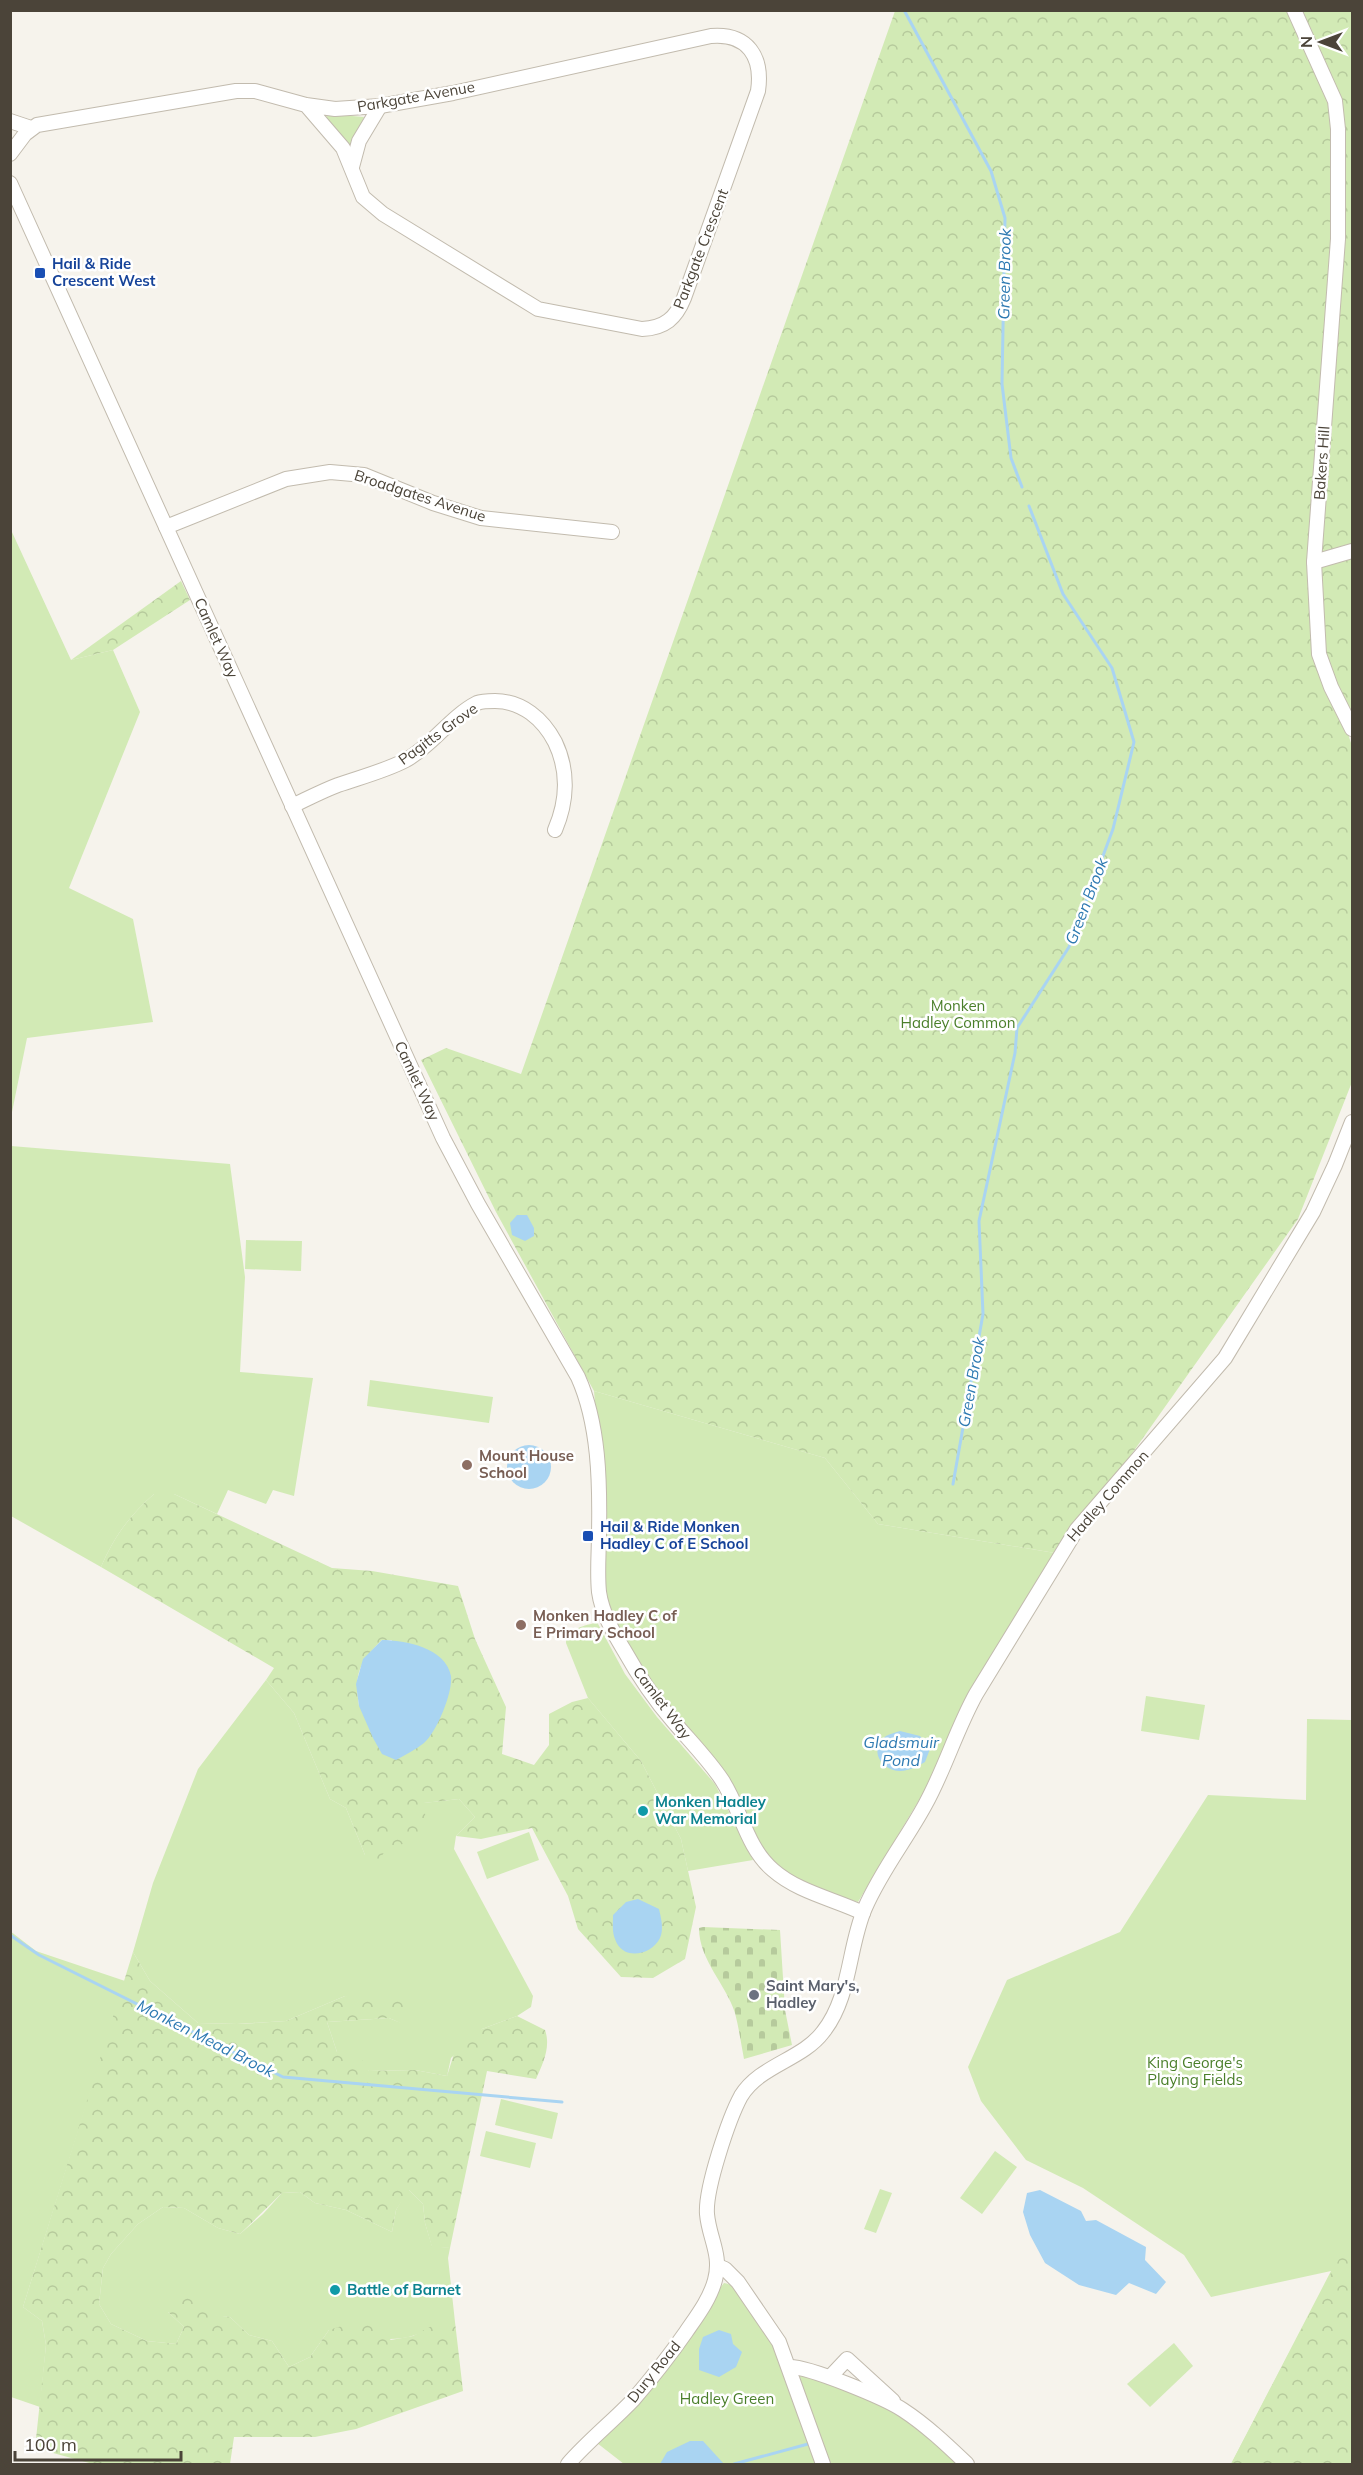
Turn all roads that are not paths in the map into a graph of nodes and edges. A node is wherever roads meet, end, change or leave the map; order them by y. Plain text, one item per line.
1 (1294, 10) edge
2 (756, 57) joint
3 (306, 105) junction
4 (380, 106) junction
5 (10, 121) edge
6 (31, 128) junction
7 (10, 154) edge
8 (352, 167) junction
9 (10, 183) edge
10 (15, 206) edge
11 (166, 527) junction
12 (612, 532) dead end
13 (1353, 551) edge
14 (1314, 562) junction
15 (1353, 729) edge
16 (292, 806) junction
17 (555, 830) dead end
18 (1353, 1122) edge
19 (863, 1913) junction
20 (718, 2266) junction
21 (790, 2367) junction
22 (830, 2377) junction
23 (901, 2409) junction
24 (568, 2464) edge
25 (823, 2464) edge
26 (966, 2464) edge

1 - 14 street, Bakers Hill
2 - 4 street, Parkgate Avenue
2 - 8 street, Parkgate Crescent
3 - 4 street, Parkgate Avenue
3 - 6 street, Parkgate Avenue
3 - 8 street, Parkgate Crescent
4 - 8 street
5 - 6 street, Parkgate Avenue
6 - 7 street
9 - 10 street, Camlet Way
10 - 11 street, Camlet Way
11 - 12 street, Broadgates Avenue
11 - 16 street, Camlet Way
13 - 14 street
14 - 15 street, Bakers Hill
16 - 17 street, Pagitts Grove
16 - 19 street, Camlet Way
18 - 19 street, Hadley Common
19 - 20 street, Hadley Common
20 - 21 street
20 - 24 street, Dury Road
21 - 22 street
21 - 25 street
22 - 23 street
22 - 23 street
23 - 26 street

